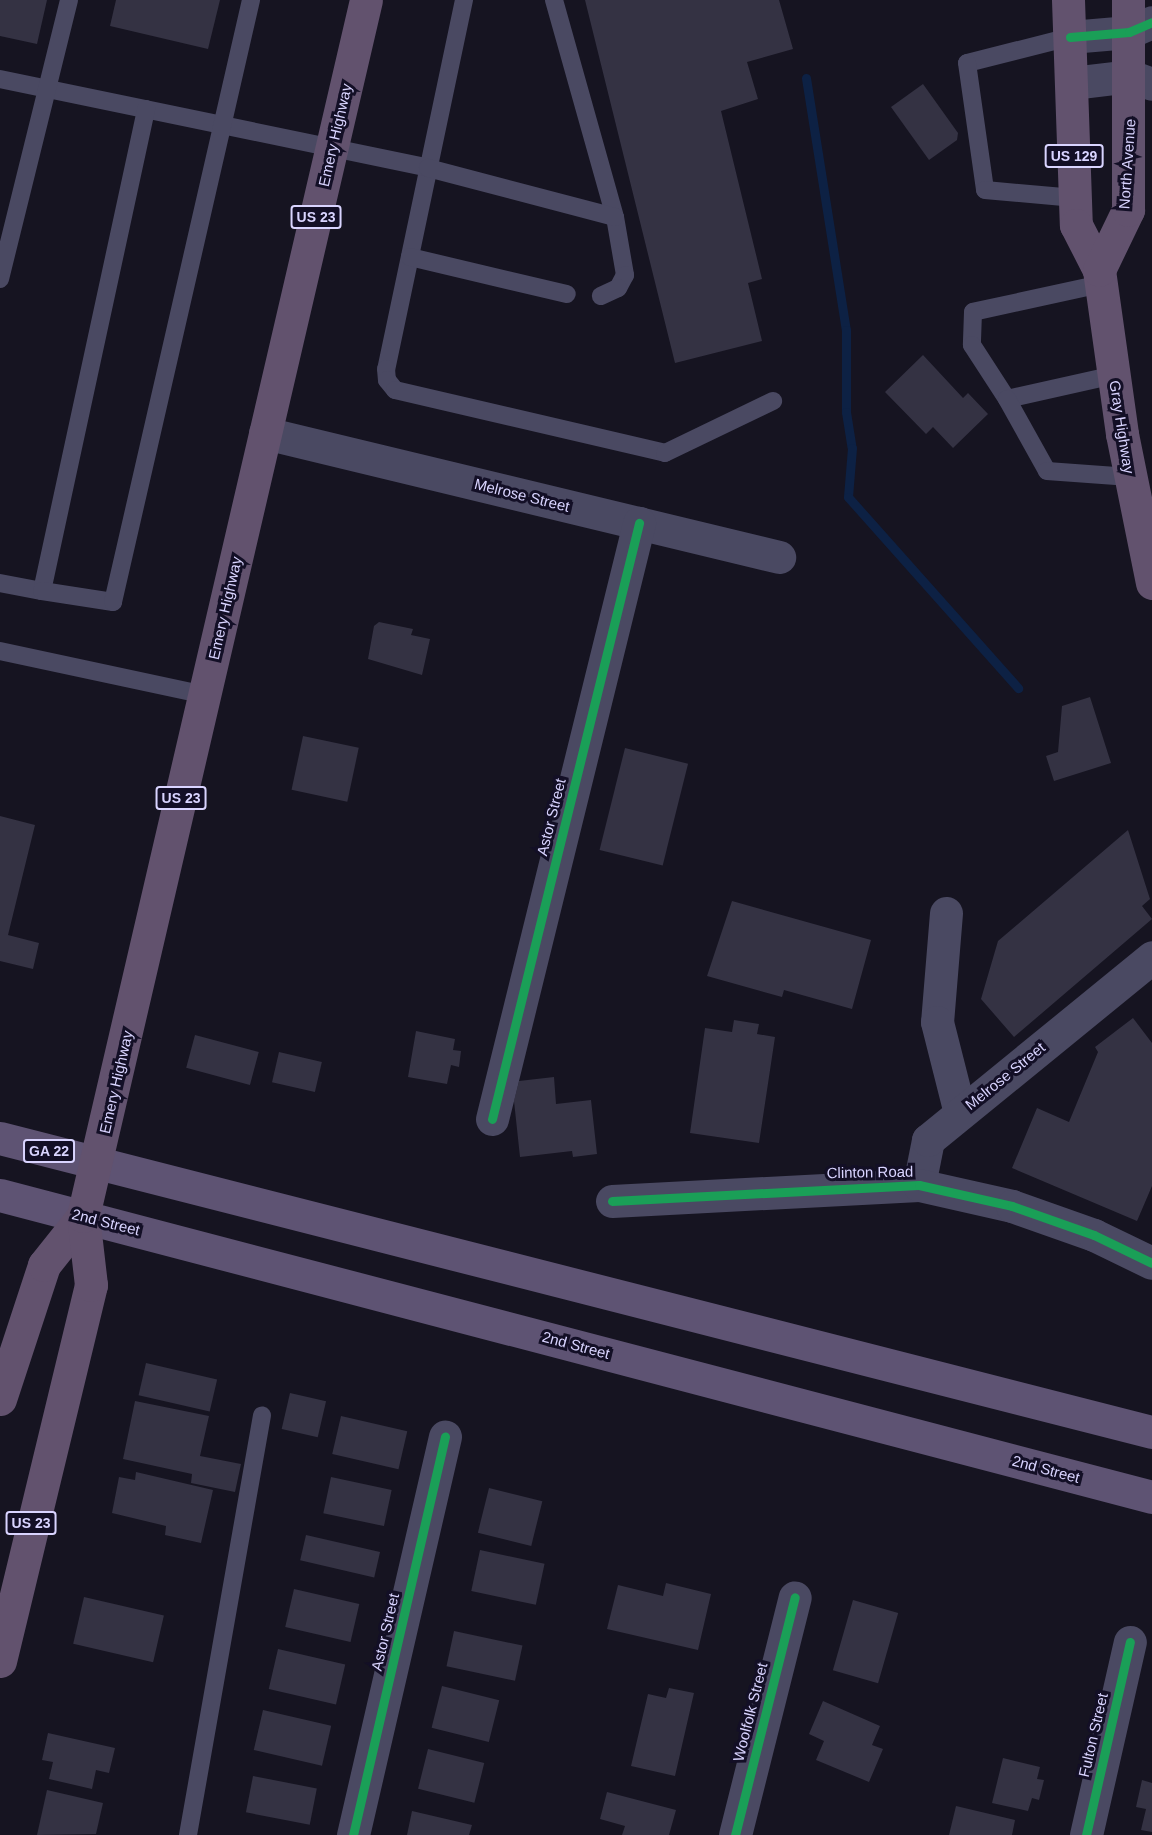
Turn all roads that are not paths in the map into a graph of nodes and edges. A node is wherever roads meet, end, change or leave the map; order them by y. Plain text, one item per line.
1 (69, 0) edge
2 (251, 0) edge
3 (366, 0) edge
4 (464, 0) edge
5 (554, 0) edge
6 (1068, 0) edge
7 (1128, 0) edge
8 (1141, 27) edge
9 (1070, 37) junction
10 (0, 79) edge
11 (1141, 80) edge
12 (1072, 83) junction
13 (47, 89) junction
14 (146, 110) junction
15 (222, 125) junction
16 (332, 148) junction
17 (428, 168) junction
18 (1152, 175) edge
19 (1075, 198) junction
20 (1128, 210) junction
21 (615, 218) junction
22 (410, 257) junction
23 (1100, 277) junction
24 (0, 279) edge
25 (567, 294) dead end
26 (601, 296) dead end
27 (1114, 375) junction
28 (1007, 399) junction
29 (773, 401) dead end
30 (266, 433) junction
31 (1130, 477) junction
32 (639, 523) junction
33 (779, 557) dead end
34 (0, 583) edge
35 (1152, 583) edge
36 (42, 591) junction
37 (0, 651) edge
38 (205, 695) junction
39 (946, 913) dead end
40 (1152, 957) edge
41 (960, 1113) junction
42 (492, 1119) dead end
43 (0, 1138) edge
44 (97, 1164) junction
45 (919, 1185) junction
46 (0, 1195) edge
47 (612, 1201) dead end
48 (83, 1216) junction
49 (1152, 1263) edge
50 (0, 1399) edge
51 (262, 1414) dead end
52 (1152, 1432) edge
53 (445, 1436) dead end
54 (1152, 1497) edge
55 (795, 1597) dead end
56 (1130, 1642) dead end
57 (0, 1661) edge
58 (188, 1835) edge
59 (353, 1835) edge
60 (735, 1835) edge
61 (1086, 1835) edge

1 - 13 lane
2 - 15 lane
3 - 16 highway, Emery Highway / US 23
4 - 17 lane
5 - 21 lane
6 - 9 highway, US 129
7 - 8 highway, North Avenue
8 - 9 street
8 - 11 highway, North Avenue
9 - 12 highway, US 129
9 - 19 lane
10 - 13 lane
11 - 12 street
11 - 20 highway, North Avenue
12 - 19 highway, US 129
13 - 14 lane
13 - 24 lane
14 - 15 lane
14 - 36 lane
15 - 16 lane
15 - 36 lane
16 - 17 lane
16 - 30 highway, Emery Highway / US 23
17 - 21 lane
17 - 22 lane
18 - 20 highway
19 - 23 highway, US 129
20 - 23 highway, North Avenue
21 - 26 lane
22 - 25 lane
22 - 29 lane
23 - 27 highway, Gray Highway / US 129
23 - 28 lane
27 - 28 lane
27 - 31 highway, Gray Highway / US 129
28 - 31 lane
30 - 32 street, Melrose Street
30 - 38 highway, Emery Highway / US 23
31 - 35 highway, Gray Highway / US 129
32 - 33 street, Melrose Street
32 - 42 street, Astor Street
34 - 36 lane
37 - 38 lane
38 - 44 highway, Emery Highway / US 23
39 - 41 street, Melrose Street
40 - 41 street, Melrose Street
41 - 45 street
43 - 44 main road, GA 22
44 - 48 highway, Emery Highway / US 23
44 - 52 main road
45 - 47 street, Clinton Road
45 - 49 street, Clinton Road
46 - 48 main road, 2nd Street
48 - 50 highway, Emery Highway / US 23
48 - 54 main road, 2nd Street
48 - 57 highway, Emery Highway / US 23
51 - 58 lane
53 - 59 street, Astor Street
55 - 60 street, Woolfolk Street
56 - 61 street, Fulton Street

